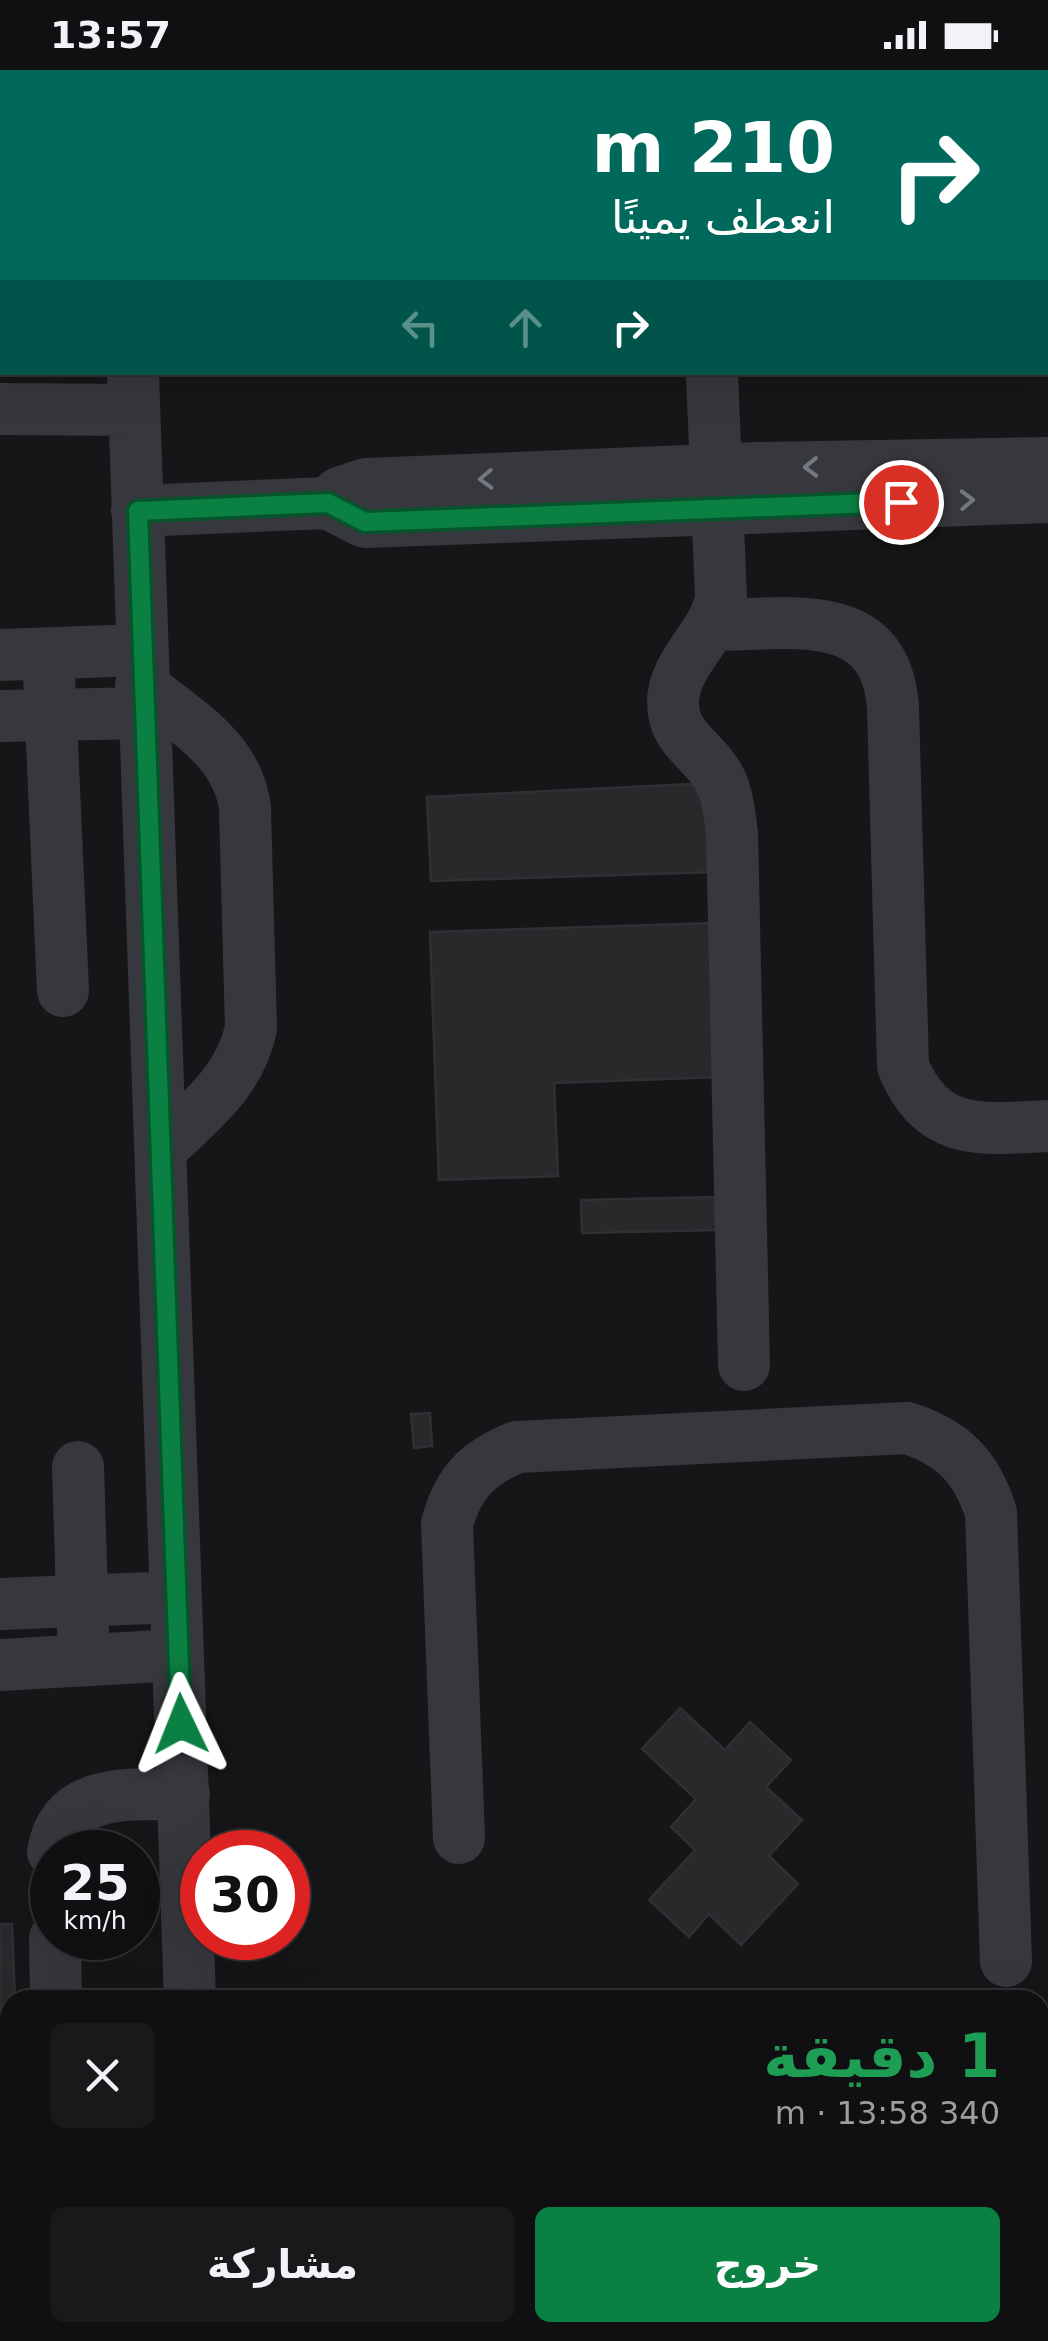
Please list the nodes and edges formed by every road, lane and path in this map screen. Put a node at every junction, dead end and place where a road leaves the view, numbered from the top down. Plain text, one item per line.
1 (712, 375) edge
2 (133, 391) edge
3 (28, 397) edge
4 (1048, 463) edge
5 (716, 489) junction
6 (1048, 497) edge
7 (138, 511) junction
8 (713, 626) junction
9 (24, 655) edge
10 (142, 682) junction
11 (25, 715) edge
12 (63, 991) dead end
13 (1048, 1126) edge
14 (161, 1149) junction
15 (744, 1364) dead end
16 (78, 1467) dead end
17 (176, 1597) junction
18 (83, 1601) junction
19 (0, 1604) edge
20 (178, 1655) junction
21 (84, 1660) junction
22 (0, 1665) edge
23 (184, 1794) junction
24 (61, 1830) edge
25 (458, 1838) dead end
26 (55, 1960) edge
27 (1006, 1962) dead end
28 (56, 1990) edge
29 (190, 1990) edge

1 - 5 street
2 - 3 street
2 - 7 street
4 -> 5 street
5 -> 6 street
5 - 7 street
5 - 8 street
7 - 10 street
8 - 13 street
8 - 15 street
9 - 10 street
9 - 11 street
10 - 11 street
10 - 14 street
10 - 14 street
11 - 12 street
14 - 17 street
16 - 18 street
17 - 18 street
17 - 20 street
18 - 19 street
18 - 21 street
20 - 21 street
20 - 23 street
21 - 22 street
23 - 24 street
23 - 29 street
25 - 27 street
26 - 28 street

